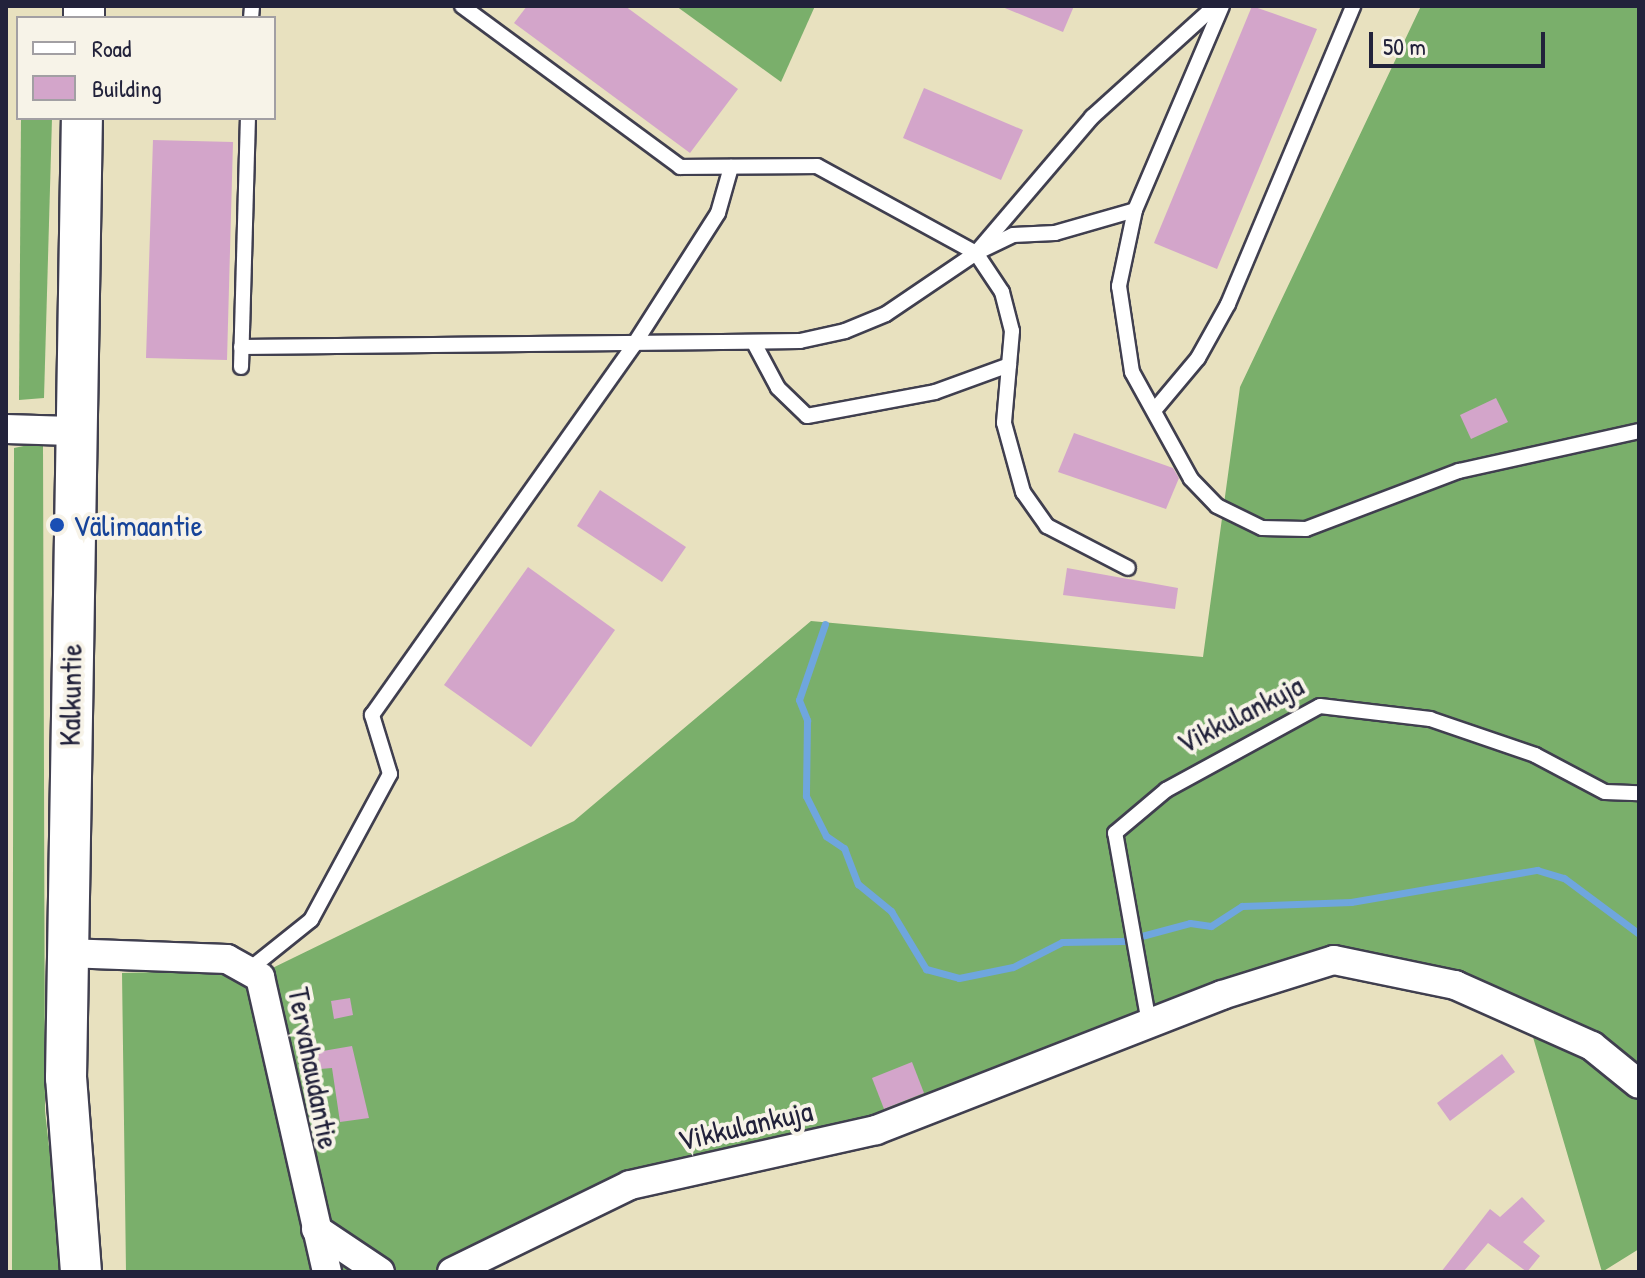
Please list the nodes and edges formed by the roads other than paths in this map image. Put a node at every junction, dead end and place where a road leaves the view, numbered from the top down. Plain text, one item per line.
1 (462, 6) edge
2 (1215, 6) edge
3 (1222, 6) edge
4 (1353, 6) edge
5 (82, 120) edge
6 (248, 120) edge
7 (731, 167) junction
8 (1135, 210) junction
9 (976, 253) junction
10 (754, 343) junction
11 (633, 346) junction
12 (241, 347) junction
13 (1009, 365) junction
14 (241, 367) dead end
15 (1157, 407) junction
16 (6, 429) edge
17 (74, 431) junction
18 (1639, 431) edge
19 (1128, 568) dead end
20 (1639, 793) edge
21 (66, 953) junction
22 (251, 968) junction
23 (1149, 1023) junction
24 (1639, 1084) edge
25 (316, 1229) junction
26 (81, 1272) edge
27 (327, 1272) edge
28 (380, 1272) edge
29 (452, 1272) edge

1 - 7 lane
2 - 9 lane
3 - 8 lane
4 - 15 lane
5 - 17 street, Kalkuntie
6 - 12 lane
7 - 9 lane
7 - 11 lane
8 - 9 lane
8 - 15 lane
9 - 10 lane
9 - 13 lane
10 - 11 lane
10 - 13 lane
11 - 12 lane
11 - 22 lane
12 - 14 lane
13 - 19 lane
15 - 18 lane
16 - 17 street
17 - 21 street, Kalkuntie
20 - 23 lane, Vikkulankuja
21 - 22 street, Tervahaudantie
21 - 26 street, Kalkuntie
22 - 25 street, Tervahaudantie
23 - 24 street, Vikkulankuja
23 - 29 street, Vikkulankuja
25 - 27 street, Tervahaudantie
25 - 28 street

